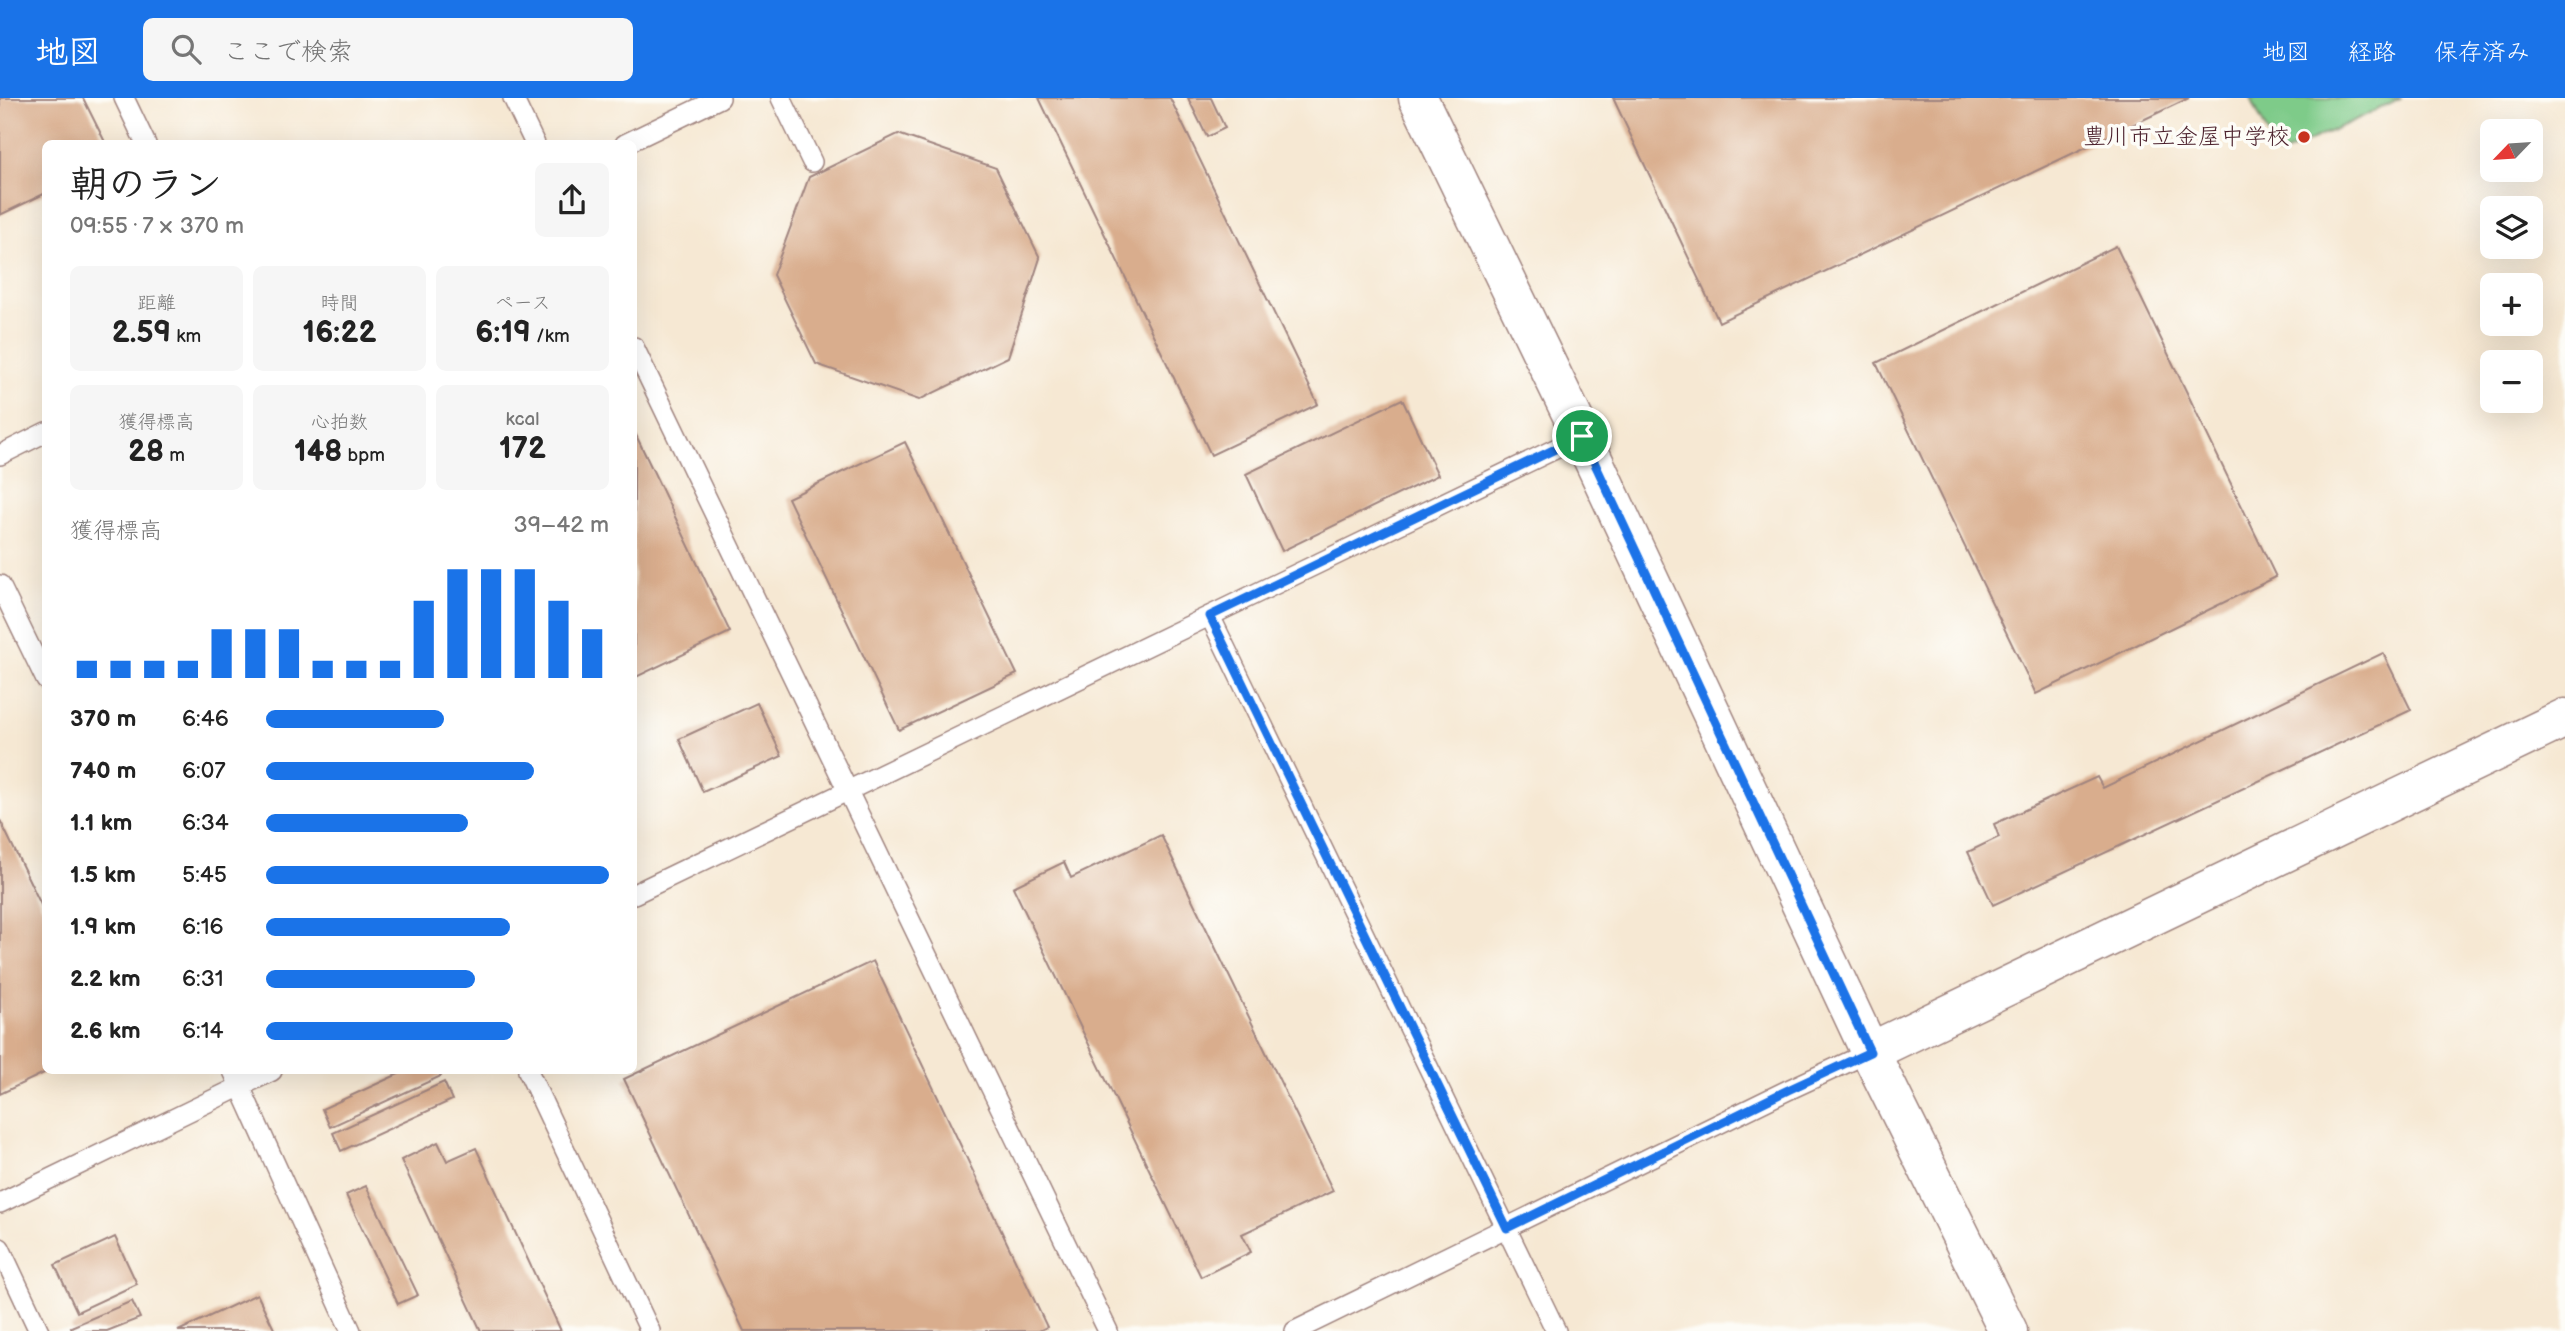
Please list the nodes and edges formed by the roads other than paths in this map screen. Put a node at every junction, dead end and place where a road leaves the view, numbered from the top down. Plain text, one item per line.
1 (124, 98) edge
2 (513, 98) edge
3 (720, 98) edge
4 (781, 98) edge
5 (1418, 98) edge
6 (144, 140) edge
7 (533, 140) edge
8 (633, 140) edge
9 (813, 162) dead end
10 (637, 353) edge
11 (42, 434) edge
12 (1582, 436) junction
13 (0, 454) edge
14 (0, 585) edge
15 (1210, 616) junction
16 (42, 672) edge
17 (2565, 719) edge
18 (847, 790) junction
19 (637, 893) edge
20 (1870, 1052) junction
21 (259, 1074) edge
22 (529, 1074) edge
23 (237, 1079) edge
24 (0, 1203) edge
25 (1507, 1228) junction
26 (0, 1248) edge
27 (39, 1331) edge
28 (351, 1331) edge
29 (650, 1331) edge
30 (1108, 1331) edge
31 (1294, 1331) edge
32 (1556, 1331) edge
33 (2007, 1331) edge

1 - 6 lane
2 - 7 lane
3 - 8 lane
4 - 9 lane
5 - 12 street
10 - 18 lane
11 - 13 lane
12 - 15 lane
12 - 20 street
14 - 16 lane
15 - 18 lane
15 - 25 lane
17 - 20 street
18 - 19 lane
18 - 30 lane
20 - 25 lane
20 - 33 street
21 - 23 lane
22 - 29 lane
23 - 24 lane
23 - 28 lane
25 - 31 lane
25 - 32 lane
26 - 27 lane

